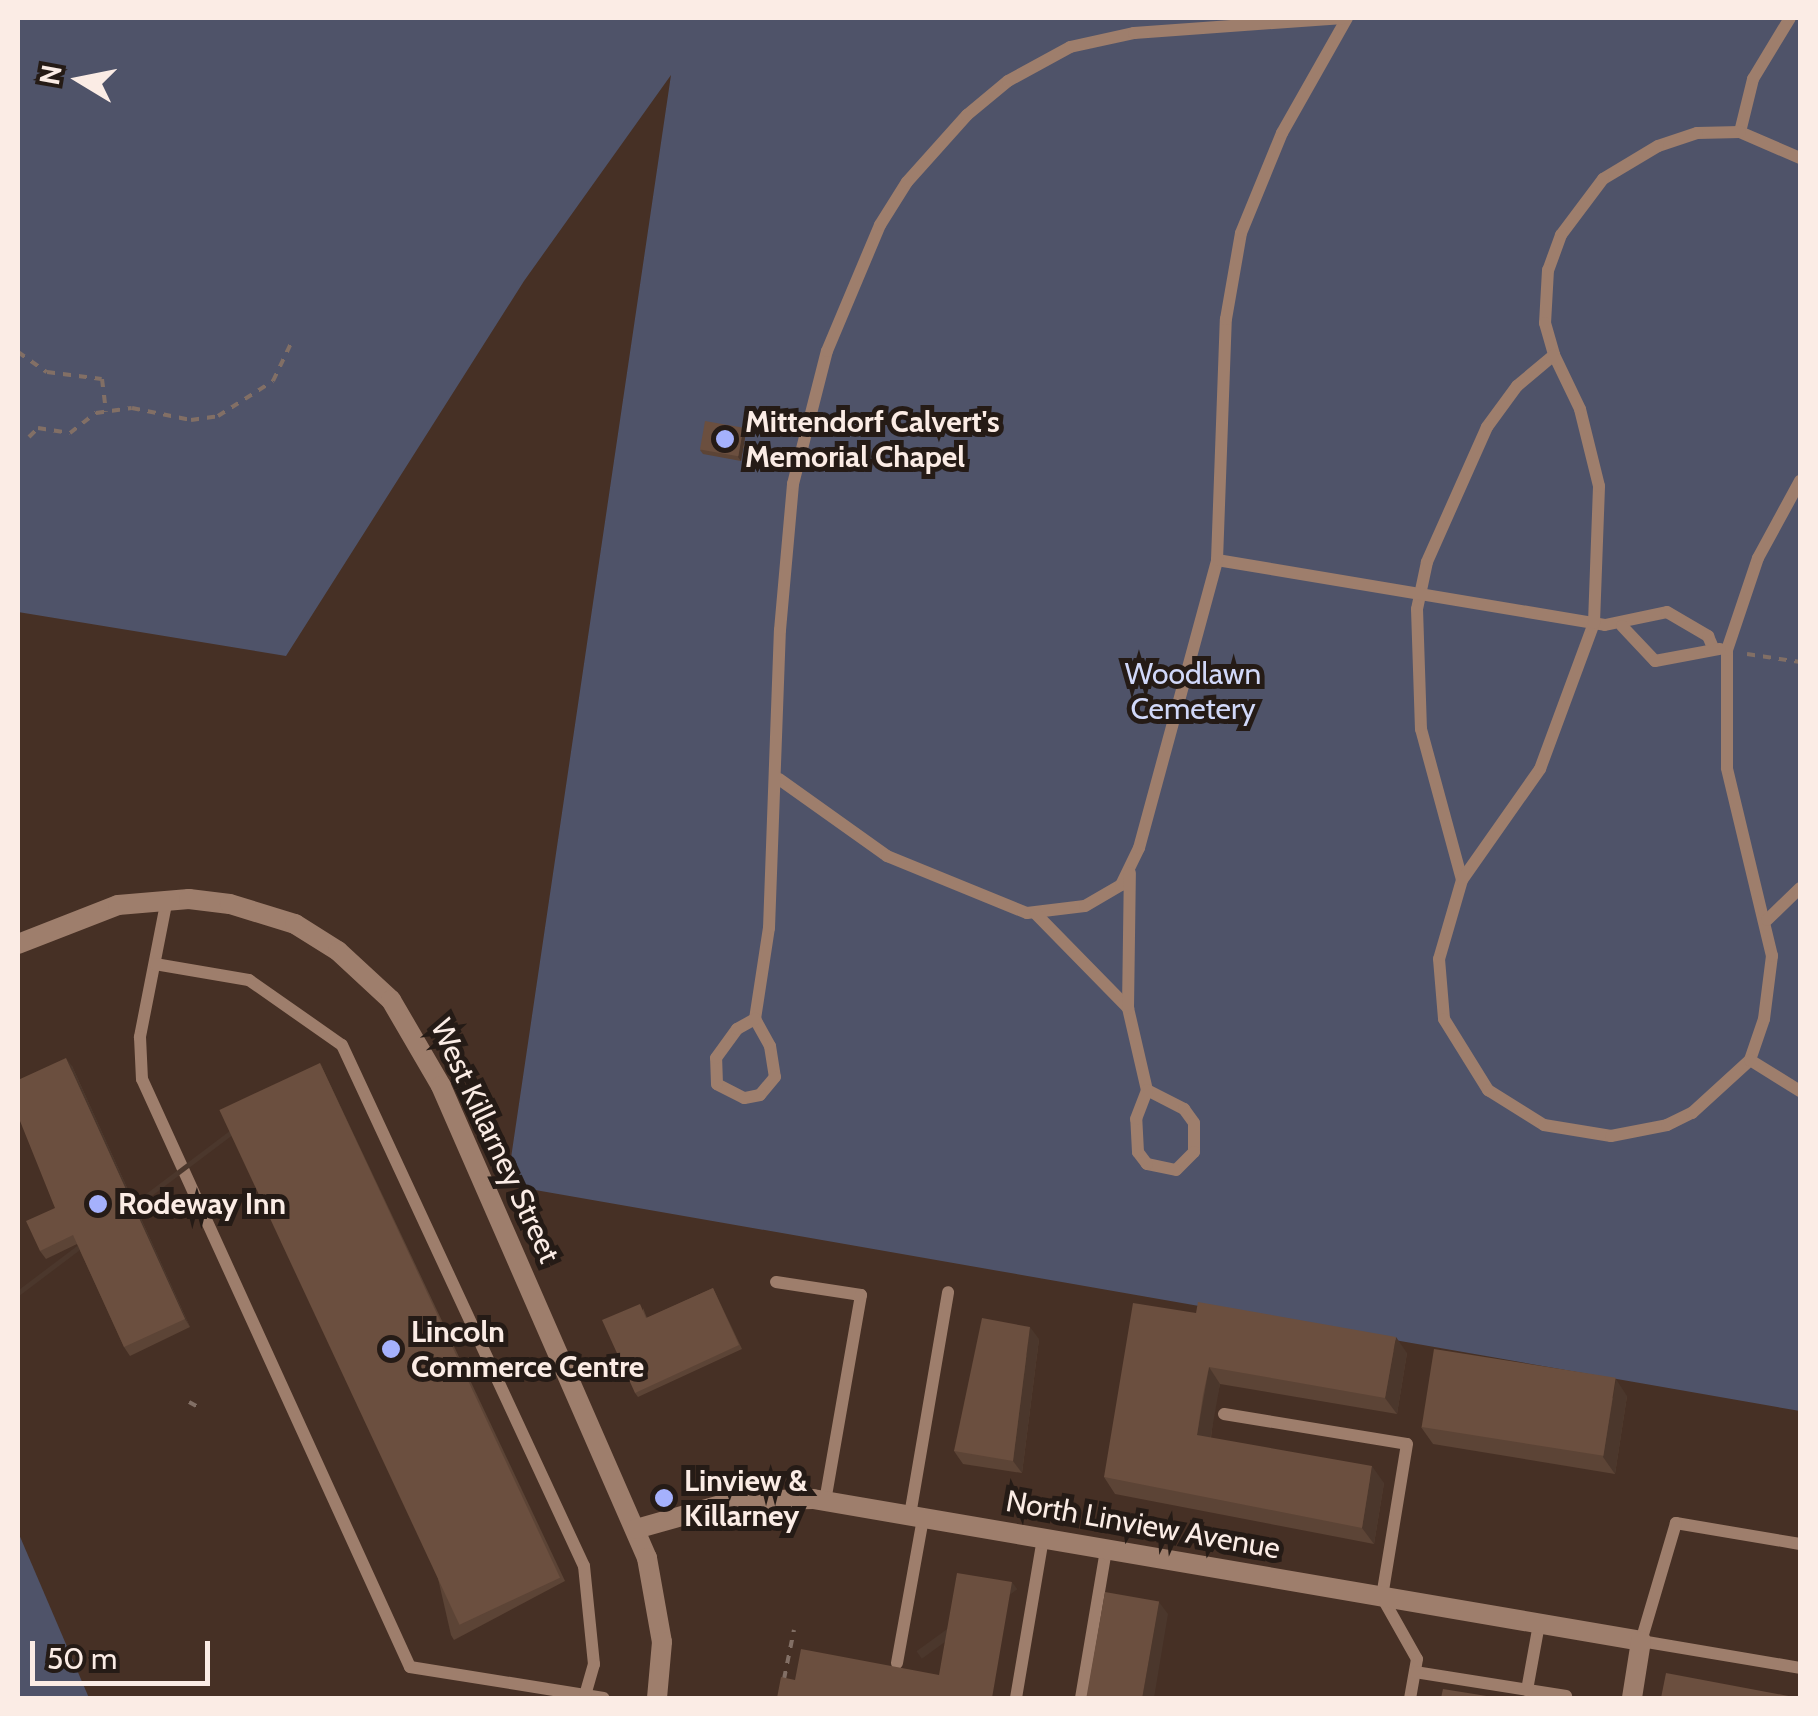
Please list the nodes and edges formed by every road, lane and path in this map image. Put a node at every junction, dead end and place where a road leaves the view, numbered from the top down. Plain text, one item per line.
1 (1345, 18) edge
2 (1790, 18) edge
3 (1740, 132) junction
4 (1800, 158) edge
5 (293, 340) dead end
6 (18, 352) edge
7 (1554, 355) junction
8 (106, 412) junction
9 (29, 437) dead end
10 (743, 446) edge
11 (798, 457) junction
12 (1800, 481) edge
13 (1218, 560) junction
14 (1419, 594) junction
15 (1594, 623) junction
16 (1622, 626) junction
17 (1720, 649) junction
18 (1800, 662) edge
19 (779, 779) junction
20 (1130, 870) junction
21 (1462, 880) junction
22 (1800, 888) edge
23 (167, 899) junction
24 (1036, 914) junction
25 (1767, 920) junction
26 (18, 944) edge
27 (154, 964) junction
28 (1128, 1008) junction
29 (755, 1019) junction
30 (1750, 1060) junction
31 (1147, 1090) junction
32 (1800, 1091) edge
33 (776, 1282) dead end
34 (948, 1292) dead end
35 (189, 1402) dead end
36 (198, 1407) dead end
37 (1224, 1414) dead end
38 (825, 1501) junction
39 (916, 1516) junction
40 (636, 1529) junction
41 (1043, 1538) junction
42 (1800, 1544) edge
43 (1106, 1550) junction
44 (1382, 1597) junction
45 (1539, 1624) junction
46 (794, 1630) dead end
47 (1641, 1640) junction
48 (897, 1662) edge
49 (1800, 1668) edge
50 (1415, 1672) junction
51 (784, 1681) edge
52 (1527, 1690) junction
53 (585, 1696) junction
54 (1566, 1696) edge
55 (604, 1698) edge
56 (657, 1698) edge
57 (1016, 1698) edge
58 (1081, 1698) edge
59 (1410, 1698) edge
60 (1632, 1698) edge

1 - 11 lane
1 - 13 lane
2 - 3 lane
3 - 4 lane
3 - 7 lane
5 - 8 path
6 - 8 path
7 - 14 lane
7 - 15 lane
8 - 9 path
10 - 11 path
11 - 19 lane
12 - 17 lane
13 - 14 lane
13 - 20 lane
14 - 15 lane
14 - 21 lane
15 - 16 lane
15 - 21 lane
16 - 17 lane
16 - 17 lane
17 - 18 path
17 - 25 lane
19 - 24 lane
19 - 29 lane
20 - 24 lane
20 - 28 lane
21 - 30 lane
22 - 25 lane
23 - 26 street, West Killarney Street
23 - 27 lane
23 - 40 street, West Killarney Street
24 - 28 lane
25 - 30 lane
27 - 53 lane
27 - 53 lane
28 - 31 lane
29 - 29 lane
30 - 32 lane
31 - 31 lane
33 - 38 lane
34 - 39 lane
35 - 36 path
37 - 44 lane
38 - 39 street, North Linview Avenue
38 - 40 street, North Linview Avenue
39 - 41 street, North Linview Avenue
39 - 48 lane
40 - 56 street, West Killarney Street
41 - 43 street, North Linview Avenue
41 - 57 lane
42 - 47 lane
43 - 44 street, North Linview Avenue
43 - 58 lane
44 - 45 street, North Linview Avenue
44 - 50 lane
45 - 47 street, North Linview Avenue
45 - 52 lane
46 - 51 path
47 - 49 lane
47 - 60 street
50 - 52 lane
50 - 59 lane
52 - 54 lane
53 - 55 lane

